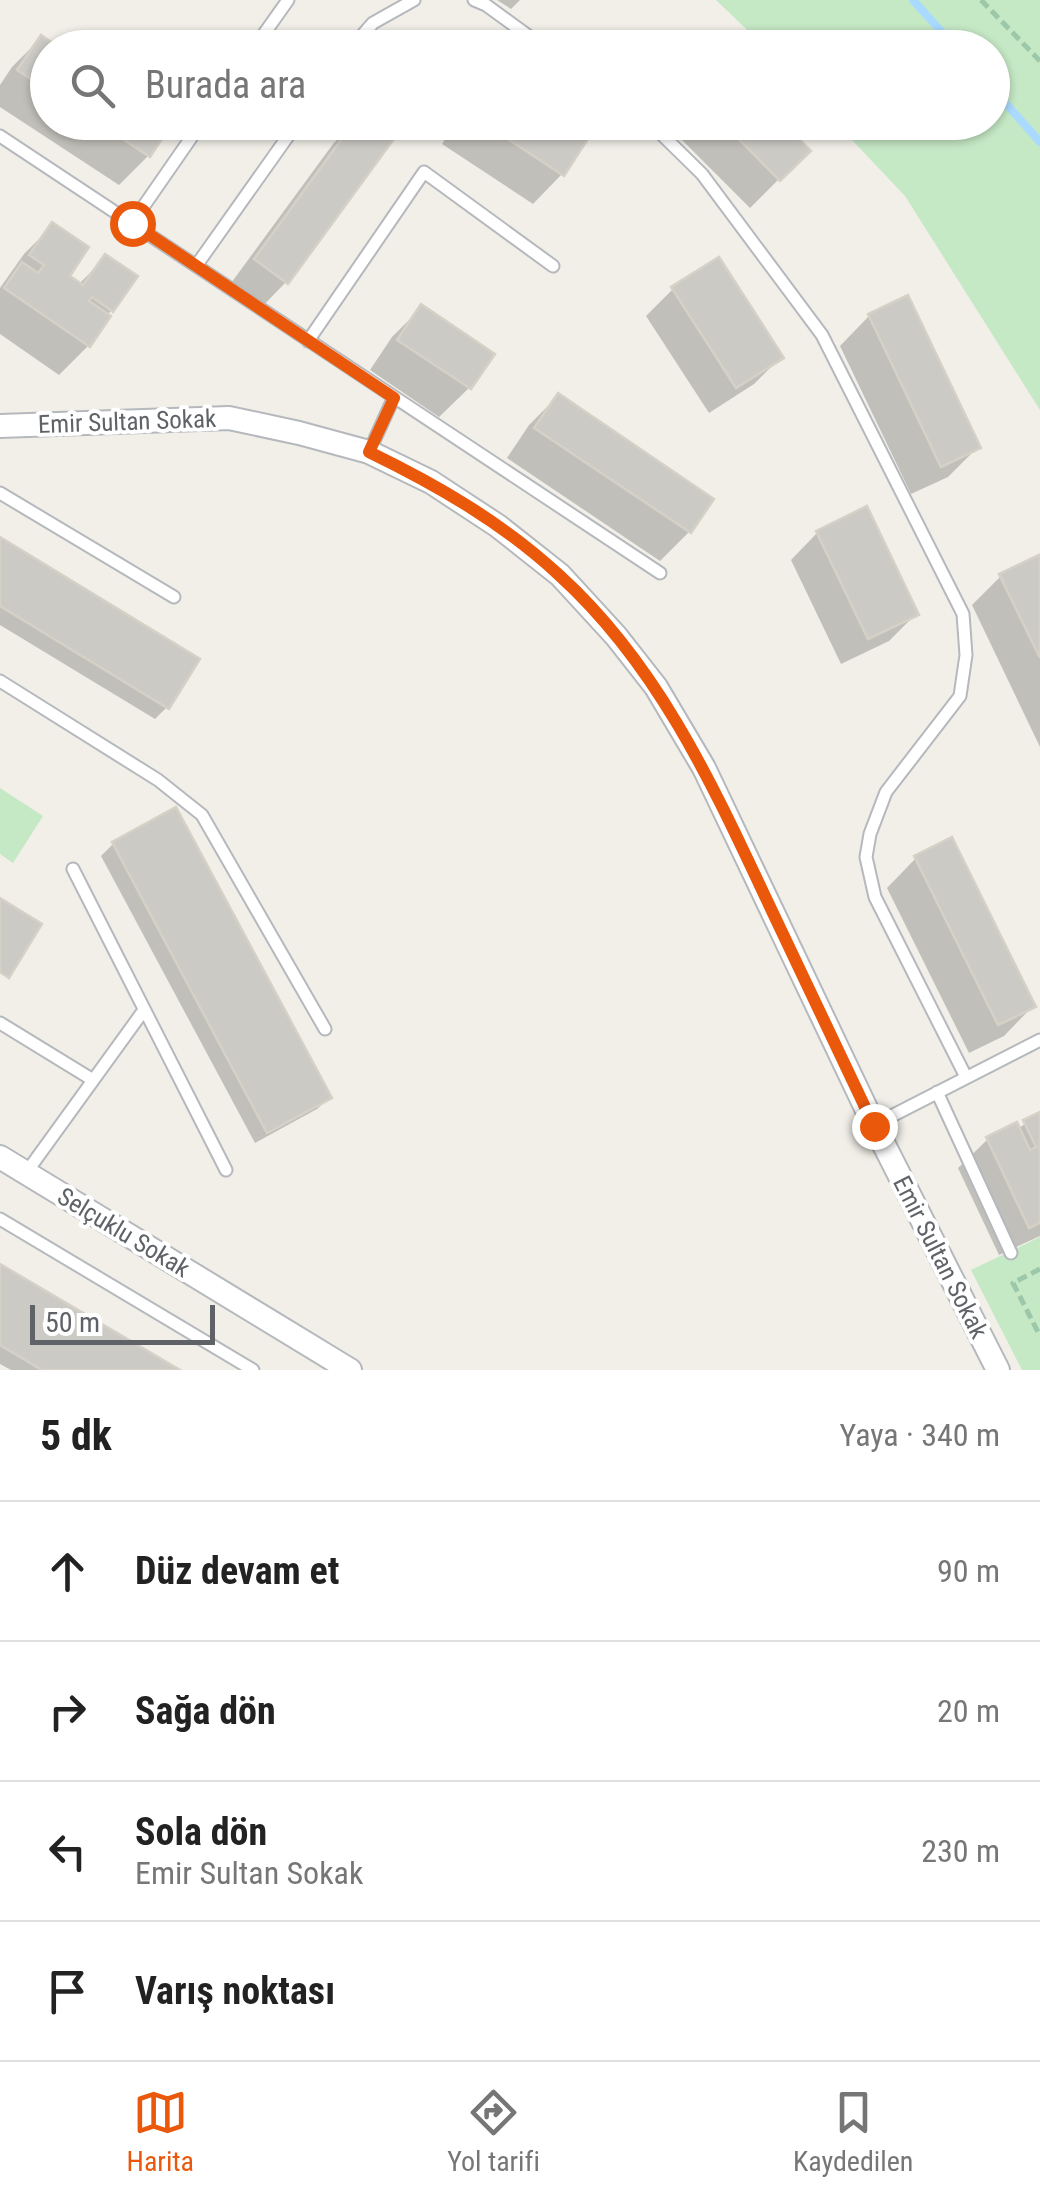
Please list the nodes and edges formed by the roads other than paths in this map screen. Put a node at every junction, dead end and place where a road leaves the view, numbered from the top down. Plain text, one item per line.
1 (288, 0) edge
2 (414, 0) edge
3 (480, 2) edge
4 (267, 30) edge
5 (367, 30) edge
6 (520, 30) edge
7 (0, 136) edge
8 (190, 140) edge
9 (285, 140) edge
10 (667, 140) edge
11 (132, 223) junction
12 (196, 266) junction
13 (552, 266) dead end
14 (308, 340) junction
15 (394, 398) junction
16 (0, 426) edge
17 (369, 452) junction
18 (0, 493) edge
19 (660, 573) dead end
20 (174, 597) dead end
21 (0, 681) edge
22 (72, 870) dead end
23 (144, 1010) junction
24 (0, 1023) edge
25 (325, 1030) dead end
26 (1040, 1040) edge
27 (966, 1077) junction
28 (94, 1080) junction
29 (937, 1092) junction
30 (874, 1126) junction
31 (0, 1157) edge
32 (226, 1170) dead end
33 (26, 1173) junction
34 (0, 1220) edge
35 (1010, 1253) dead end
36 (252, 1370) edge
37 (350, 1370) edge
38 (998, 1370) edge

1 - 4 lane
2 - 5 lane
3 - 6 lane
7 - 11 lane
8 - 11 lane
9 - 12 lane
10 - 27 lane
11 - 12 lane
12 - 14 lane
13 - 14 lane
14 - 15 lane
15 - 17 lane
15 - 19 lane
16 - 17 street, Emir Sultan Sokak
17 - 30 street, Emir Sultan Sokak
18 - 20 lane
21 - 25 lane
22 - 23 lane
23 - 28 lane
23 - 32 lane
24 - 28 lane
26 - 27 lane
27 - 29 lane
28 - 33 lane
29 - 30 lane
29 - 35 lane
30 - 38 street, Emir Sultan Sokak
31 - 33 street, Selçuklu Sokak
33 - 37 street, Selçuklu Sokak
34 - 36 lane

